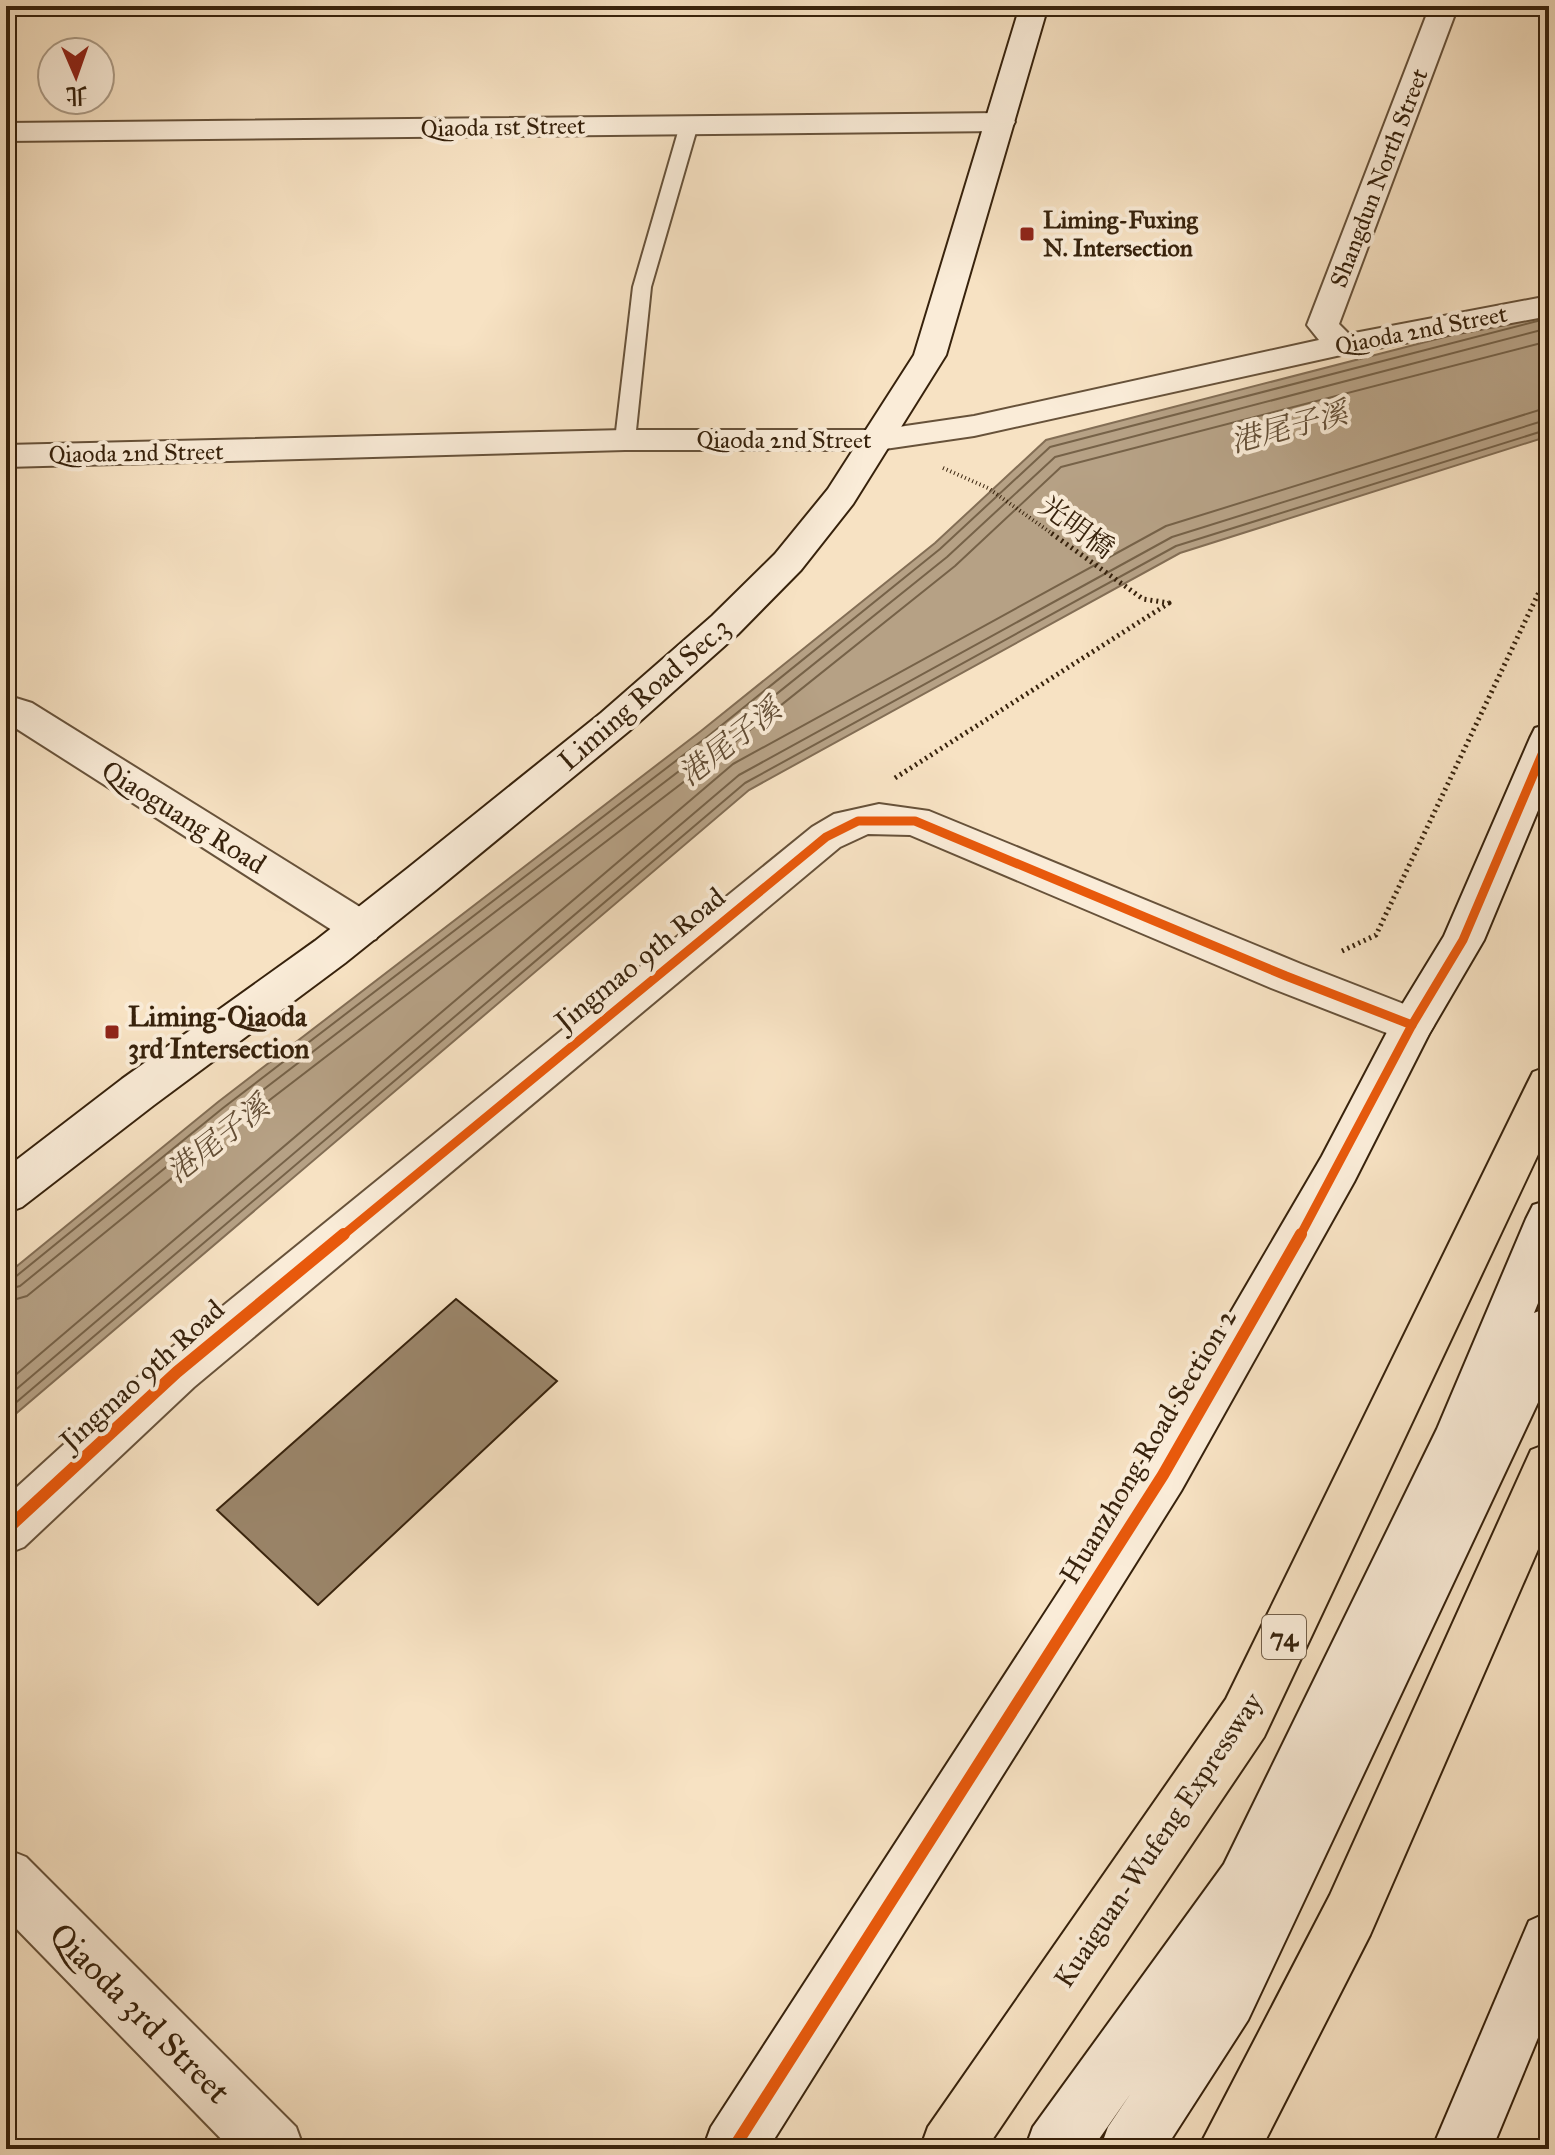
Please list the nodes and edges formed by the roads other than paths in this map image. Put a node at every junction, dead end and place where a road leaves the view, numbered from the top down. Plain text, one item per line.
1 (1034, 6) edge
2 (1444, 6) edge
3 (1001, 122) junction
4 (689, 125) junction
5 (6, 132) edge
6 (1549, 306) edge
7 (1341, 345) junction
8 (625, 440) junction
9 (878, 440) junction
10 (6, 456) edge
11 (6, 708) edge
12 (1549, 738) edge
13 (361, 928) junction
14 (1412, 1025) junction
15 (1549, 1084) edge
16 (6, 1194) edge
17 (1549, 1219) edge
18 (1549, 1328) edge
19 (1549, 1466) edge
20 (6, 1530) edge
21 (6, 1877) edge
22 (1549, 1941) edge
23 (274, 2149) edge
24 (733, 2149) edge
25 (950, 2149) edge
26 (1055, 2149) edge
27 (1130, 2149) edge
28 (1228, 2149) edge
29 (1462, 2149) edge

1 - 3 street, Liming Road Sec.3
2 - 7 street, Shangdun North Street
3 - 4 street, Qiaoda 1st Street
3 - 9 street, Liming Road Sec.3
4 - 5 street, Qiaoda 1st Street
4 - 8 lane
6 - 7 street, Qiaoda 2nd Street
7 - 9 street, Qiaoda 2nd Street
8 - 9 street, Qiaoda 2nd Street
8 - 10 street, Qiaoda 2nd Street
9 - 13 street, Liming Road Sec.3
11 - 13 street, Qiaoguang Road
12 - 14 street, Huanzhong Road Section 2
13 - 16 street, Liming Road Sec.3
14 - 20 street, Jingmao 9th Road
14 - 24 street, Huanzhong Road Section 2
15 - 25 highway, Kuaiguan-Wufeng Expressway / 74
17 - 26 street
18 - 27 street
19 - 28 highway
21 - 23 street, Qiaoda 3rd Street
22 - 29 street

